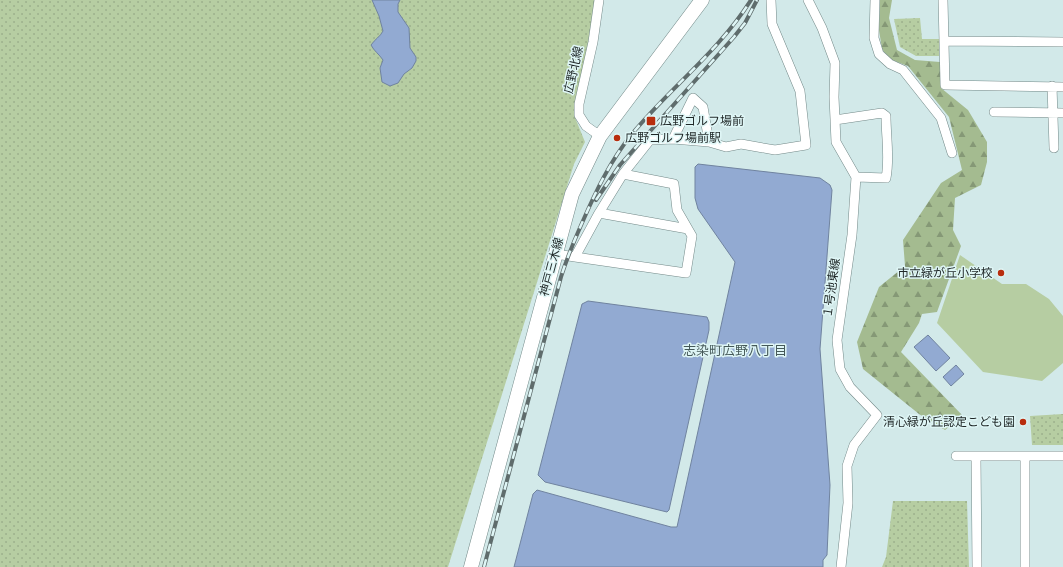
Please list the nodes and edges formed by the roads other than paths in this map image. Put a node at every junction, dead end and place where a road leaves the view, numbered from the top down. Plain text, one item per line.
1 (599, 0) edge
2 (702, 0) edge
3 (771, 0) edge
4 (808, 0) edge
5 (876, 0) edge
6 (943, 0) edge
7 (944, 41) junction
8 (1063, 42) edge
9 (1052, 86) junction
10 (1063, 87) edge
11 (994, 112) dead end
12 (1053, 113) junction
13 (1063, 113) edge
14 (835, 120) junction
15 (600, 136) junction
16 (672, 139) junction
17 (709, 142) junction
18 (1054, 148) dead end
19 (952, 153) dead end
20 (623, 174) junction
21 (856, 177) junction
22 (599, 213) junction
23 (688, 229) junction
24 (556, 254) junction
25 (575, 257) junction
26 (956, 456) dead end
27 (976, 456) junction
28 (1063, 456) edge
29 (1025, 457) junction
30 (471, 567) edge
31 (841, 567) edge
32 (977, 567) edge
33 (1025, 567) edge

1 - 15 street, 広野北線
2 - 15 main road, 神戸三木線
3 - 17 street
4 - 14 street
5 - 19 street
6 - 7 street
7 - 8 street
7 - 9 street
9 - 10 street
9 - 12 street
11 - 12 street
12 - 13 street
12 - 18 street
14 - 21 street
14 - 21 street
15 - 24 main road, 神戸三木線
16 - 17 street
16 - 17 street
16 - 20 street
20 - 22 street
20 - 23 street
21 - 31 street, １号池東線
22 - 23 street
22 - 25 street
23 - 25 street
24 - 25 street
24 - 30 main road, 神戸三木線
26 - 27 street
27 - 29 street
27 - 32 street
28 - 29 street
29 - 33 street

